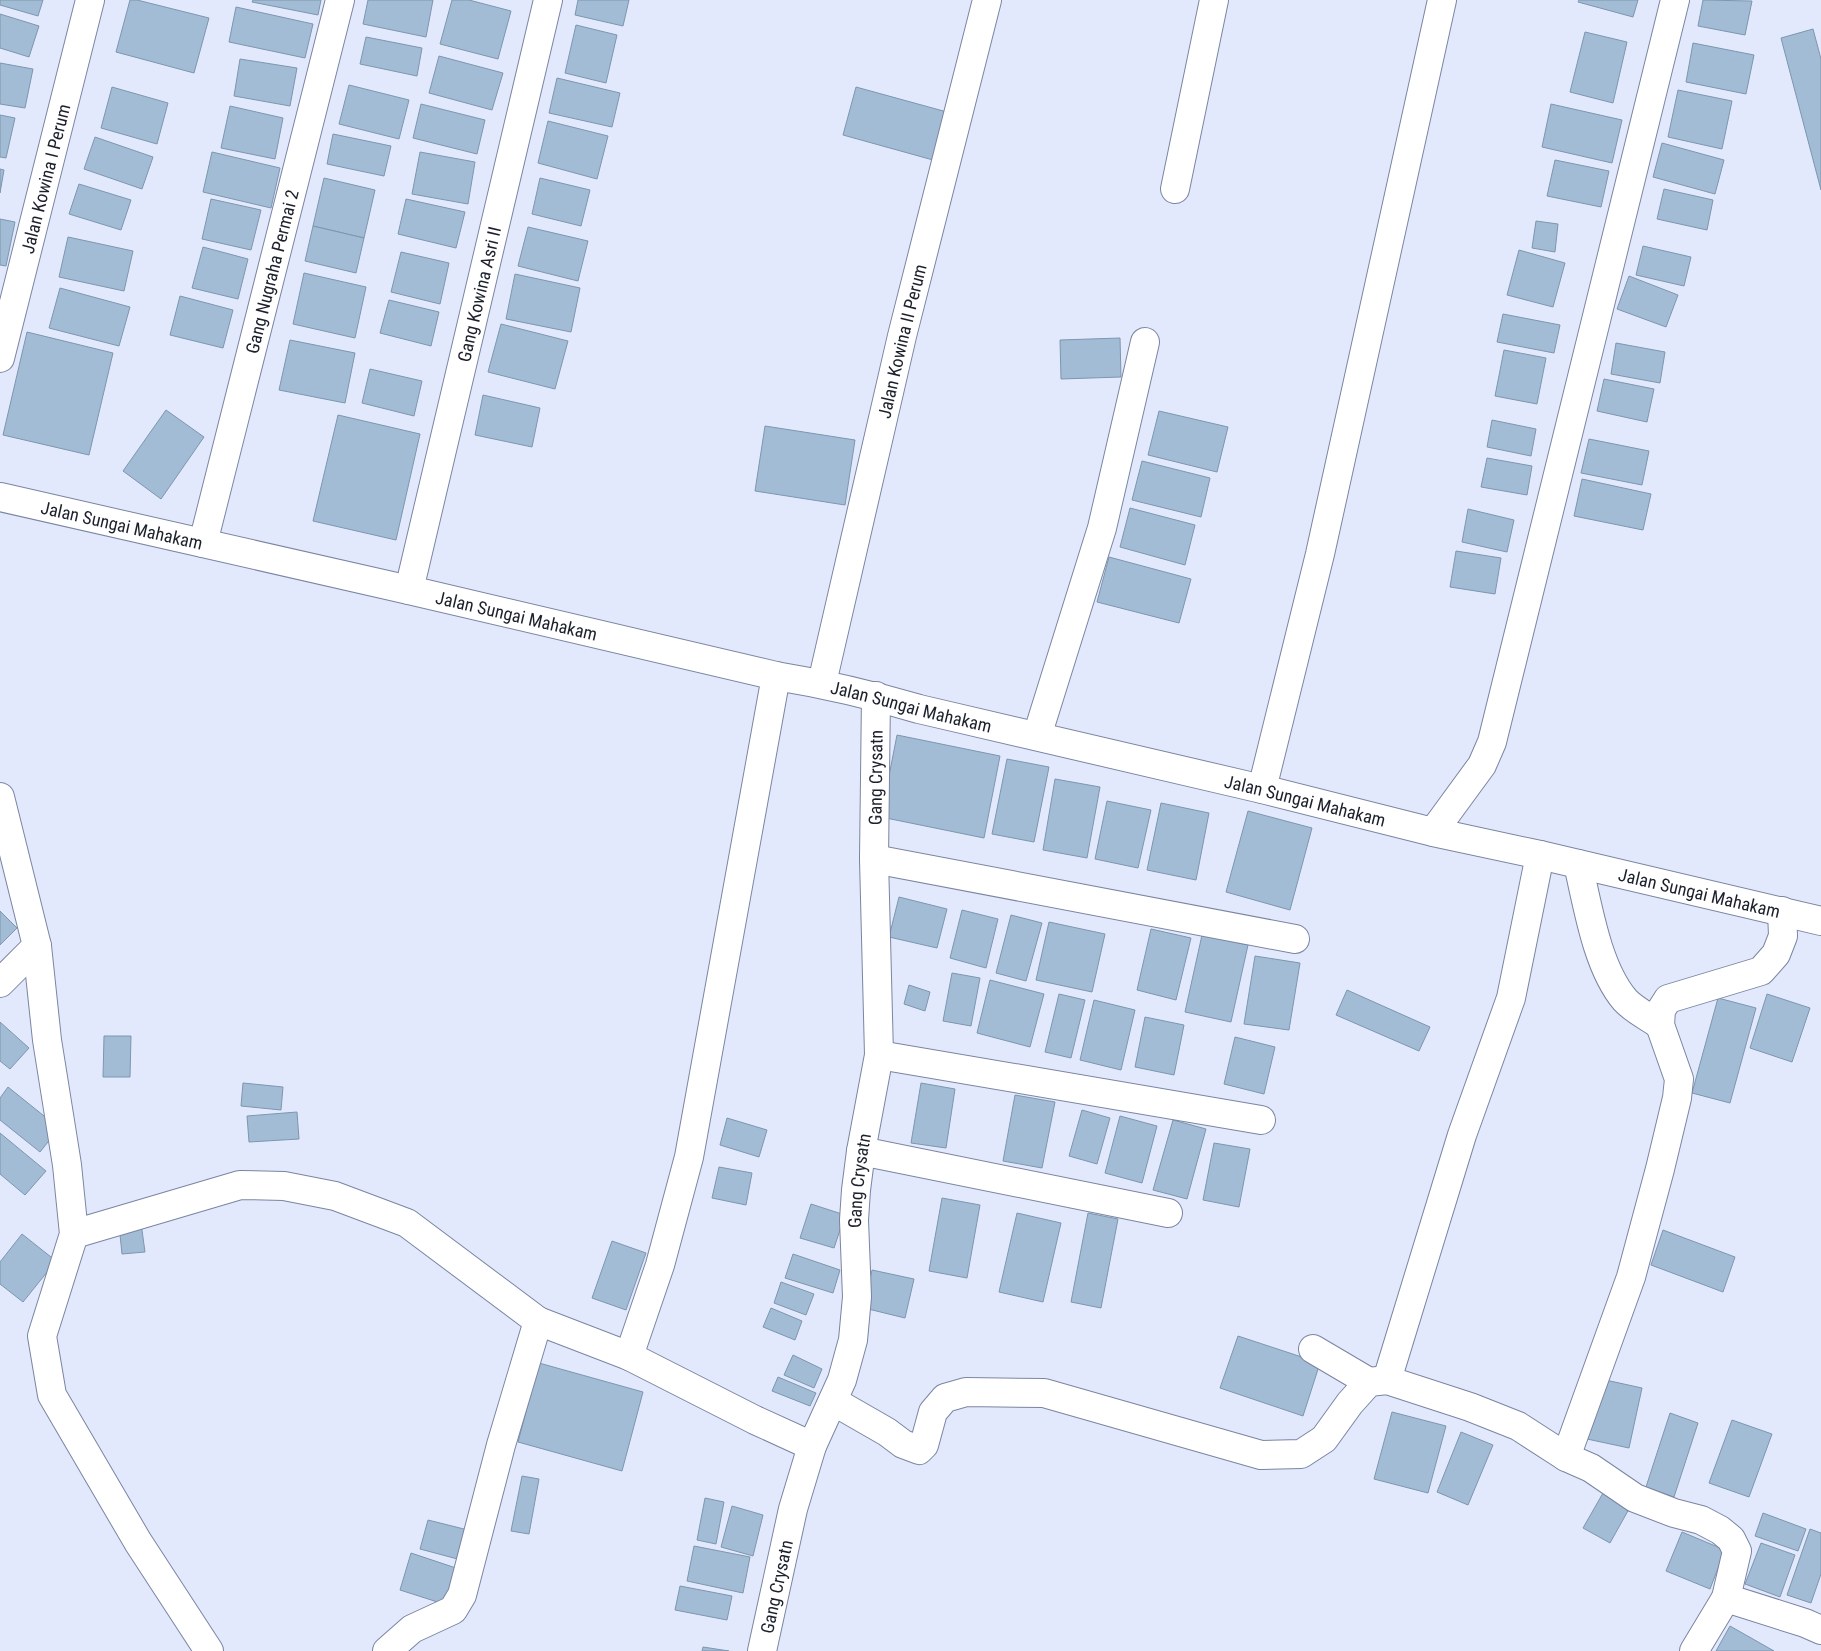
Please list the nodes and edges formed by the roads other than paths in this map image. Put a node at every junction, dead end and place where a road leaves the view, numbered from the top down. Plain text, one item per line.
1 (90, 0) edge
2 (340, 0) edge
3 (548, 0) edge
4 (987, 0) edge
5 (1214, 0) edge
6 (1442, 0) edge
7 (1675, 0) edge
8 (1174, 189) dead end
9 (1145, 342) dead end
10 (0, 358) edge
11 (0, 496) edge
12 (202, 543) junction
13 (409, 590) junction
14 (776, 676) junction
15 (822, 683) junction
16 (876, 696) junction
17 (1037, 736) junction
18 (1262, 790) junction
19 (0, 797) edge
20 (1433, 832) junction
21 (1540, 856) junction
22 (874, 859) junction
23 (1578, 864) junction
24 (1782, 911) junction
25 (1821, 920) edge
26 (1295, 939) dead end
27 (37, 946) junction
28 (0, 983) edge
29 (1660, 1025) junction
30 (880, 1054) junction
31 (1260, 1120) dead end
32 (861, 1151) junction
33 (1168, 1213) dead end
34 (74, 1234) junction
35 (538, 1321) junction
36 (1313, 1348) dead end
37 (629, 1356) junction
38 (1378, 1381) junction
39 (833, 1400) junction
40 (812, 1446) junction
41 (1566, 1457) junction
42 (1726, 1598) junction
43 (1821, 1630) edge
44 (209, 1651) edge
45 (387, 1651) edge
46 (762, 1651) edge
47 (1694, 1651) edge

1 - 10 street, Jalan Kowina I Perum
2 - 12 street, Gang Nugraha Permai 2
3 - 13 street, Gang Kowina Asri II
4 - 15 street, Jalan Kowina II Perum
5 - 8 street
6 - 18 street
7 - 20 street
9 - 17 street
11 - 12 street, Jalan Sungai Mahakam
12 - 13 street, Jalan Sungai Mahakam
13 - 14 street, Jalan Sungai Mahakam
14 - 15 street, Jalan Sungai Mahakam
14 - 37 street
15 - 16 street, Jalan Sungai Mahakam
16 - 17 street, Jalan Sungai Mahakam
16 - 22 street, Gang Crysatn
17 - 18 street, Jalan Sungai Mahakam
18 - 20 street, Jalan Sungai Mahakam
19 - 27 street
20 - 21 street, Jalan Sungai Mahakam
21 - 23 street, Jalan Sungai Mahakam
21 - 38 street
22 - 26 street
22 - 30 street, Gang Crysatn
23 - 24 street, Jalan Sungai Mahakam
23 - 29 street
24 - 25 street, Jalan Sungai Mahakam
24 - 29 street
27 - 28 street
27 - 34 street
29 - 41 street
30 - 31 street
30 - 32 street, Gang Crysatn
32 - 33 street
32 - 39 street, Gang Crysatn
34 - 35 street
34 - 44 street
35 - 37 street
35 - 45 street
36 - 38 street
37 - 40 street
38 - 39 street
38 - 41 street
39 - 40 street, Gang Crysatn
40 - 46 street, Gang Crysatn
41 - 42 street
42 - 43 street
42 - 47 street

